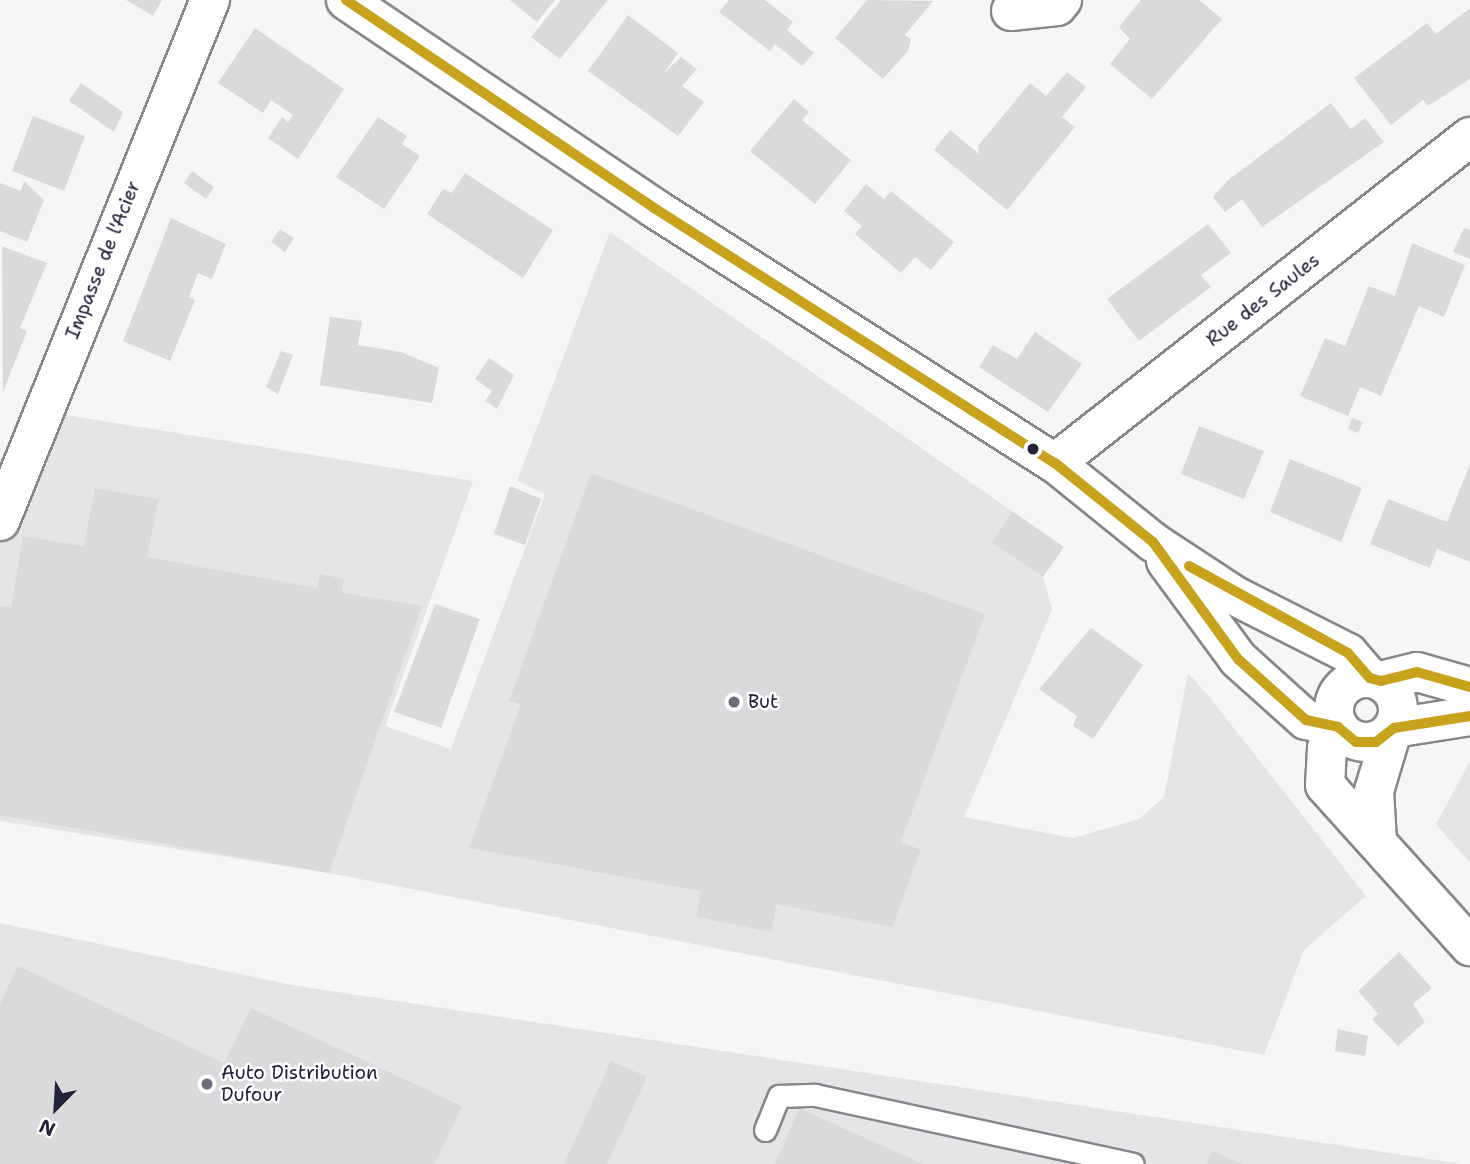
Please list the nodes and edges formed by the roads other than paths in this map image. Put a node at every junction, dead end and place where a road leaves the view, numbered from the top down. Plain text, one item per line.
1 (210, 0) edge
2 (346, 0) edge
3 (1062, 0) edge
4 (1011, 11) dead end
5 (1470, 137) edge
6 (1055, 463) junction
7 (0, 521) edge
8 (1153, 542) junction
9 (1375, 680) junction
10 (1470, 687) edge
11 (1470, 716) edge
12 (1328, 726) junction
13 (1393, 730) junction
14 (1377, 841) junction
15 (1470, 946) edge
16 (765, 1130) dead end
17 (1133, 1164) edge

1 - 7 main road, Impasse de l'Acier
2 - 6 main road
3 - 4 main road
5 - 6 main road, Rue des Saules
6 - 8 main road
8 - 9 main road
8 - 12 main road
9 - 10 main road
9 - 12 main road
9 - 13 main road
11 - 13 main road
12 - 13 main road
12 - 14 main road
13 - 14 main road
14 - 15 main road
16 - 17 lane

